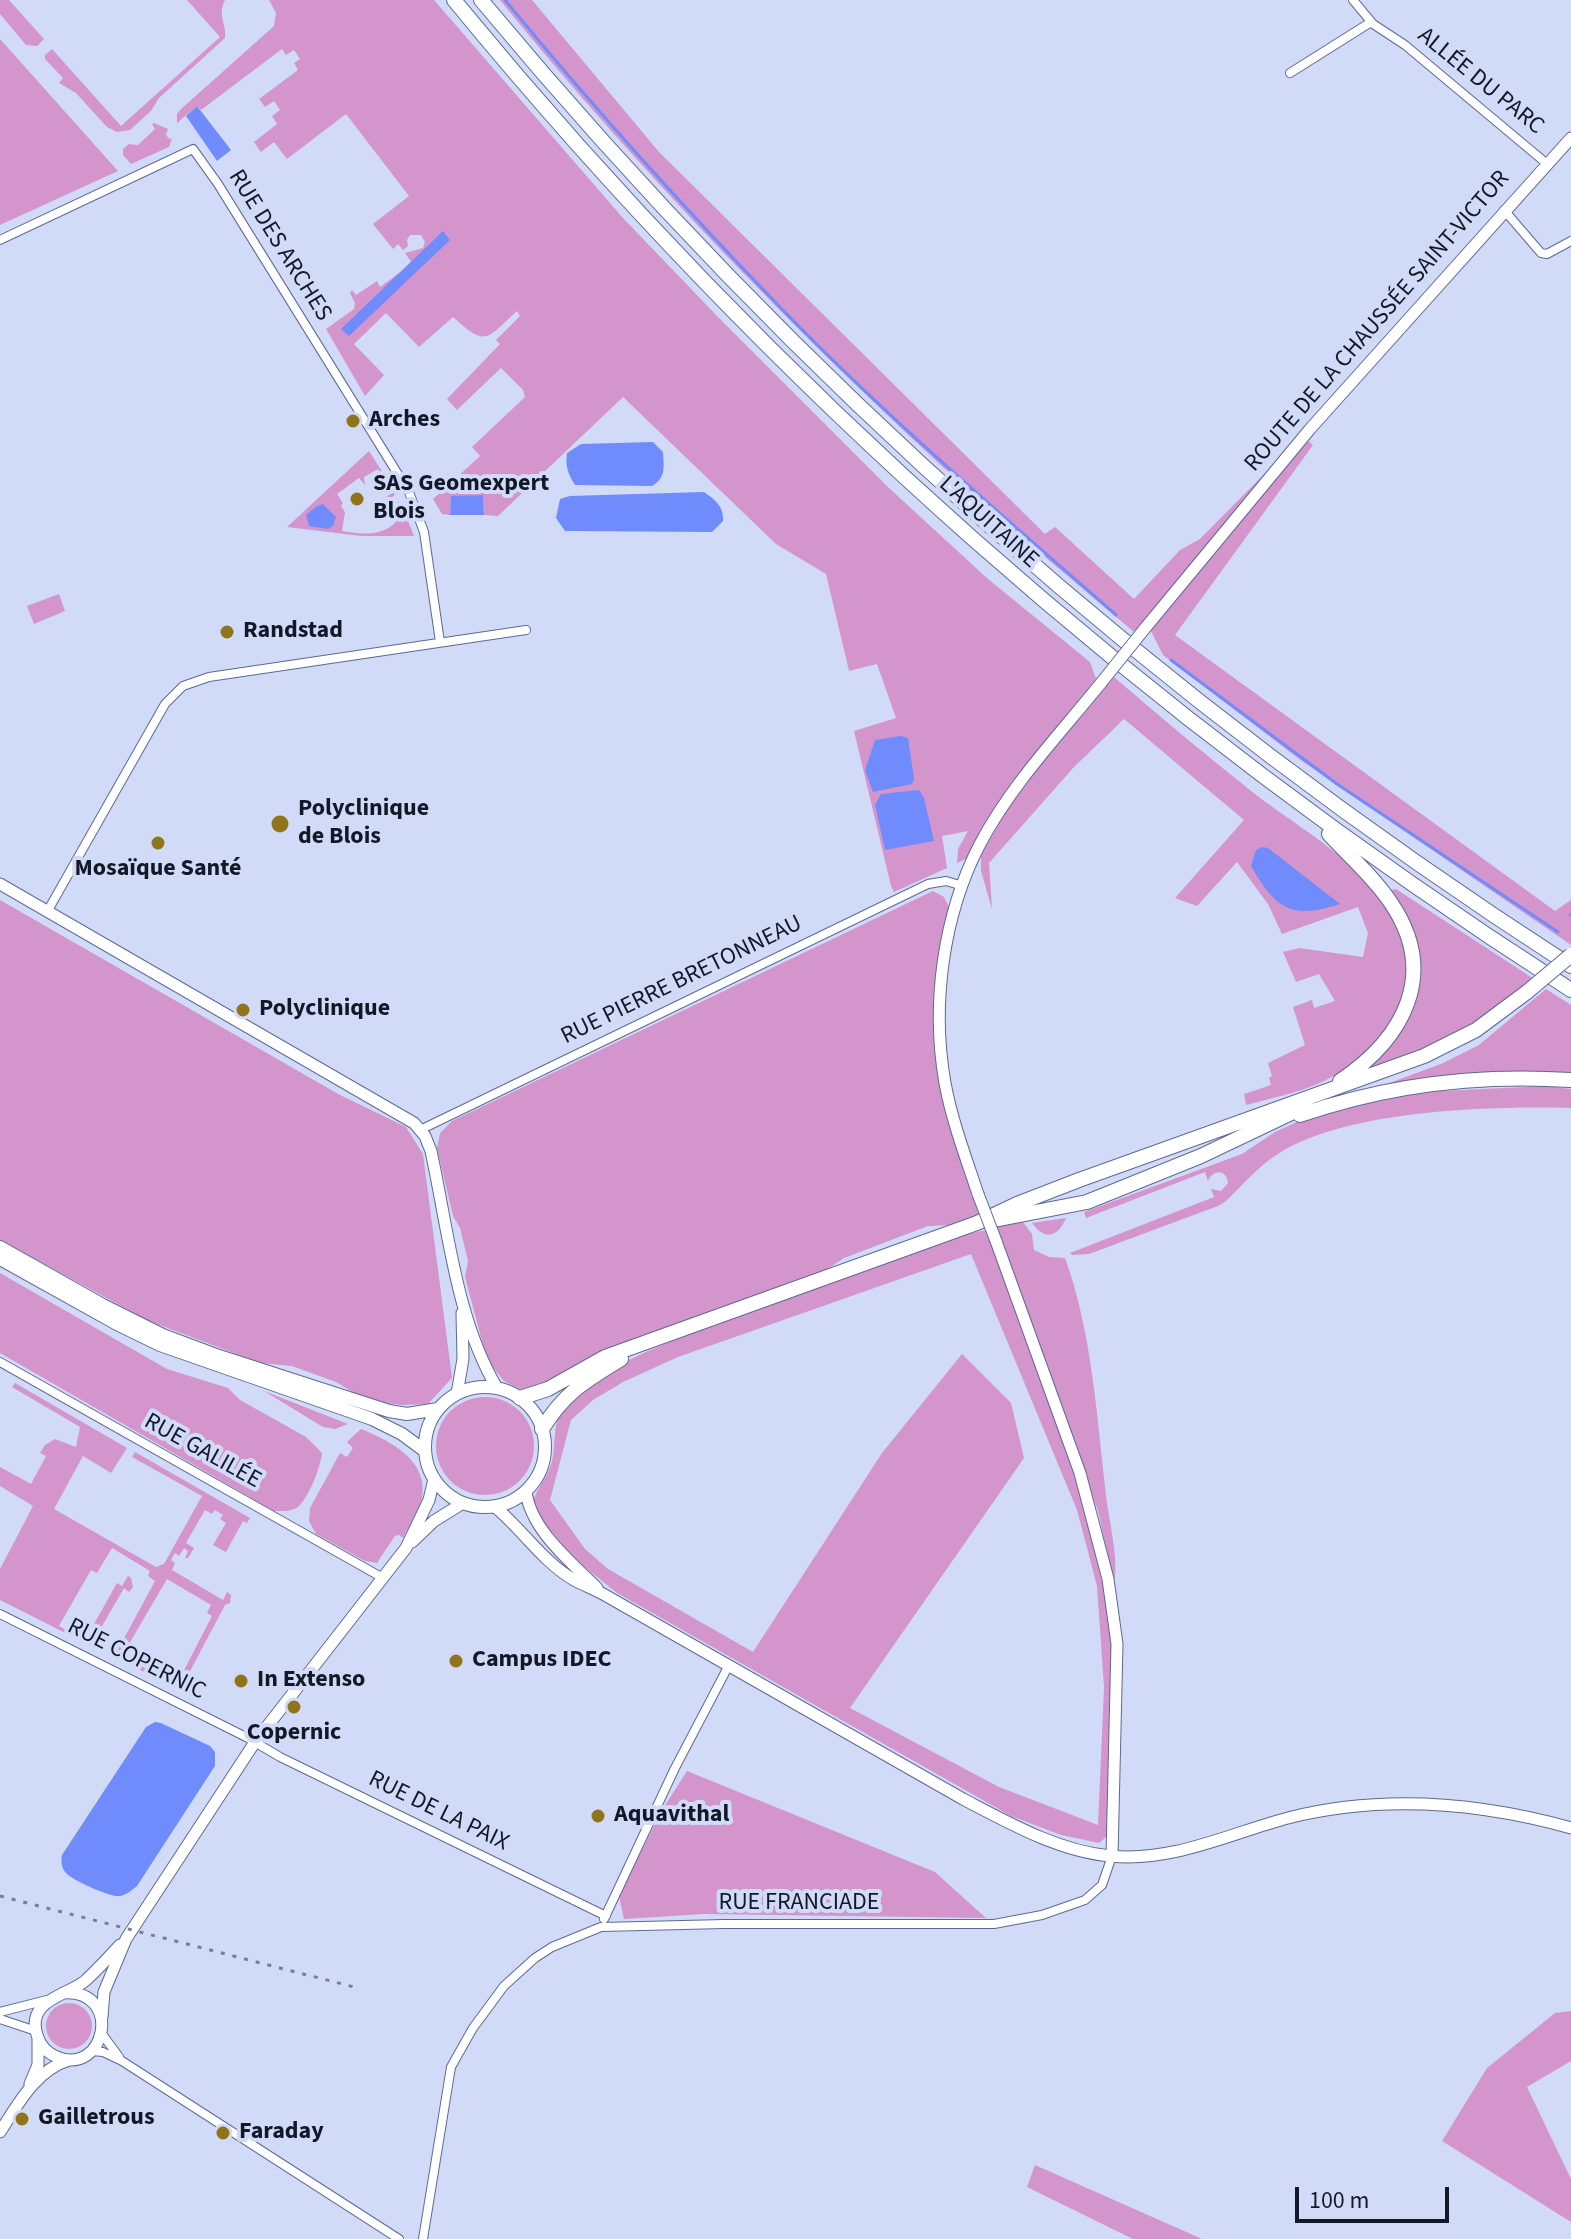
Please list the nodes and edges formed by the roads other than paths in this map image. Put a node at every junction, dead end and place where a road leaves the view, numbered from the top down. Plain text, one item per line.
1 (454, 0) edge
2 (481, 0) edge
3 (1353, 0) edge
4 (1371, 22) junction
5 (1290, 73) dead end
6 (1571, 138) edge
7 (1546, 163) junction
8 (1504, 210) junction
9 (0, 240) edge
10 (1571, 241) edge
11 (526, 630) dead end
12 (440, 642) junction
13 (1307, 810) junction
14 (0, 884) edge
15 (963, 886) junction
16 (47, 912) junction
17 (1571, 955) edge
18 (1571, 964) edge
19 (1571, 990) edge
20 (1529, 993) junction
21 (1571, 1080) edge
22 (1329, 1088) junction
23 (1273, 1123) junction
24 (420, 1130) junction
25 (977, 1223) junction
26 (0, 1247) edge
27 (0, 1259) edge
28 (462, 1301) junction
29 (642, 1345) junction
30 (0, 1362) edge
31 (497, 1388) junction
32 (457, 1394) junction
33 (520, 1398) junction
34 (438, 1409) junction
35 (542, 1429) junction
36 (425, 1451) junction
37 (434, 1479) junction
38 (526, 1491) junction
39 (463, 1503) junction
40 (494, 1506) junction
41 (406, 1548) junction
42 (383, 1578) junction
43 (603, 1594) junction
44 (0, 1614) edge
45 (729, 1665) junction
46 (255, 1742) junction
47 (1571, 1828) edge
48 (1112, 1856) junction
49 (606, 1916) junction
50 (601, 1927) junction
51 (126, 1939) junction
52 (63, 1993) junction
53 (48, 2000) junction
54 (0, 2012) edge
55 (102, 2017) junction
56 (0, 2019) edge
57 (36, 2033) junction
58 (102, 2034) junction
59 (92, 2051) junction
60 (74, 2059) junction
61 (122, 2061) junction
62 (27, 2091) junction
63 (0, 2132) edge
64 (399, 2239) edge
65 (423, 2239) edge

1 - 13 highway, L'AQUITAINE
2 - 18 highway, L'AQUITAINE
3 - 4 street, ALLÉE DU PARC
4 - 5 street
4 - 7 street, ALLÉE DU PARC
6 - 7 street, ROUTE DE LA CHAUSSÉE SAINT-VICTOR
7 - 8 street, ROUTE DE LA CHAUSSÉE SAINT-VICTOR
8 - 10 street
8 - 15 street, ROUTE DE LA CHAUSSÉE SAINT-VICTOR, bridge
9 - 12 street, RUE DES ARCHES
11 - 12 street
12 - 16 street
13 - 19 highway, L'AQUITAINE
13 - 22 highway
14 - 16 street
15 - 24 street, RUE PIERRE BRETONNEAU
15 - 48 street, ROUTE DE LA CHAUSSÉE SAINT-VICTOR, bridge
16 - 24 street
17 - 20 highway, bridge
18 - 20 highway, bridge
20 - 22 highway
20 - 23 highway
21 - 23 highway
22 - 25 highway
23 - 25 highway
24 - 28 street
25 - 29 highway
26 - 34 main road
27 - 36 main road
28 - 31 street
28 - 32 street
29 - 33 highway
29 - 35 highway
30 - 42 street, RUE GALILÉE
31 - 32 main road
31 - 33 main road
32 - 34 main road
33 - 35 main road
34 - 36 main road
35 - 38 main road
36 - 37 main road
37 - 39 main road
37 - 41 street
38 - 40 main road
38 - 43 street
39 - 40 main road
39 - 41 street
40 - 43 street
41 - 42 street
42 - 46 street
43 - 45 street
44 - 46 street, RUE COPERNIC
45 - 48 street
45 - 49 street
46 - 49 street, RUE DE LA PAIX
46 - 51 street
47 - 48 street
48 - 50 street, RUE FRANCIADE
49 - 50 street
50 - 65 street, RUE FRANCIADE
51 - 52 street
51 - 55 street
52 - 53 street
52 - 55 street
53 - 54 street
53 - 57 street
55 - 58 street
56 - 57 street
57 - 60 street
57 - 62 street
58 - 59 street
58 - 61 street
59 - 60 street
59 - 61 street
60 - 62 street
61 - 64 street
62 - 63 street

